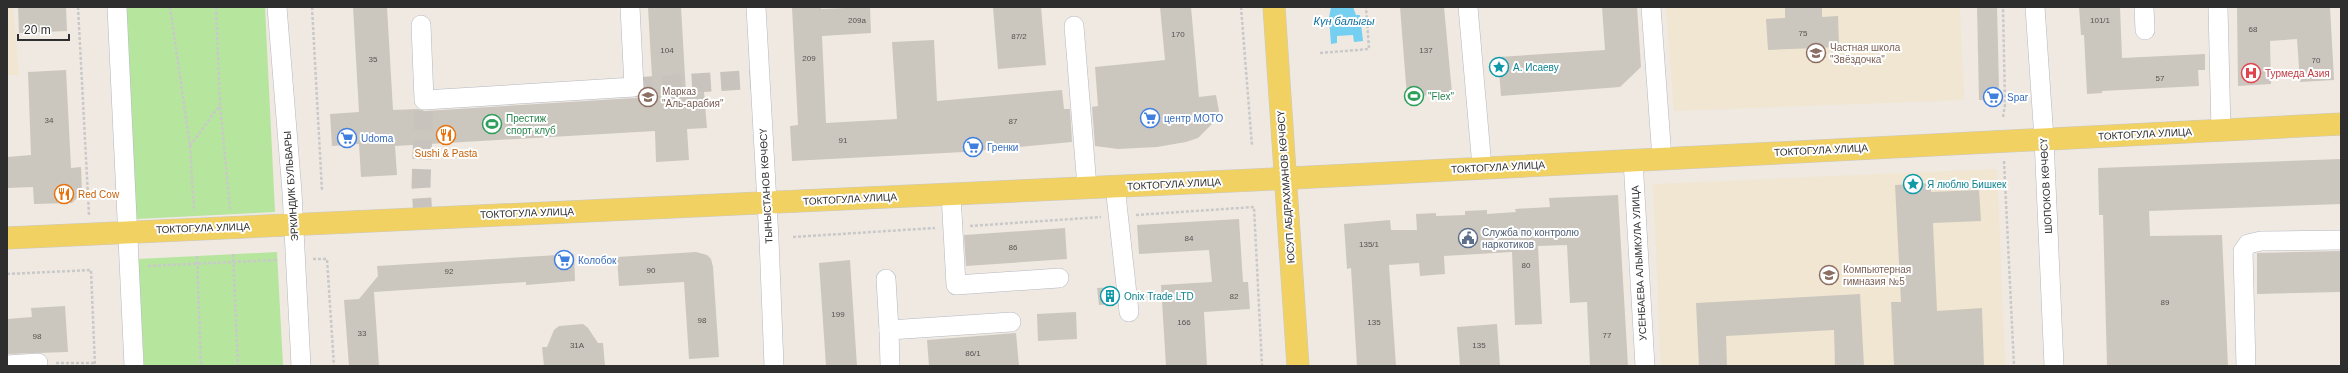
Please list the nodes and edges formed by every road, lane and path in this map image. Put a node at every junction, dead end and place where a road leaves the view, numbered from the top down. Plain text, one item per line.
1 (78, 7) edge
2 (117, 7) edge
3 (170, 7) edge
4 (216, 7) edge
5 (277, 7) edge
6 (312, 7) edge
7 (630, 7) edge
8 (756, 7) edge
9 (1241, 7) edge
10 (1274, 7) edge
11 (1366, 7) edge
12 (1468, 7) edge
13 (1651, 7) edge
14 (2003, 7) edge
15 (2035, 7) edge
16 (2144, 7) edge
17 (2218, 7) edge
18 (421, 25) dead end
19 (1074, 26) dead end
20 (2145, 30) dead end
21 (1320, 53) dead end
22 (220, 104) junction
23 (2002, 117) dead end
24 (2341, 124) edge
25 (2221, 131) junction
26 (2044, 139) junction
27 (190, 146) junction
28 (1252, 146) dead end
29 (2003, 156) dead end
30 (1662, 158) junction
31 (1633, 160) junction
32 (1482, 167) junction
33 (1286, 178) junction
34 (1115, 186) junction
35 (1087, 188) junction
36 (322, 191) dead end
37 (951, 194) junction
38 (767, 202) junction
39 (230, 209) dead end
40 (89, 216) dead end
41 (194, 216) dead end
42 (1119, 216) junction
43 (294, 225) junction
44 (953, 227) junction
45 (128, 232) junction
46 (793, 237) dead end
47 (7, 238) edge
48 (2341, 240) edge
49 (233, 254) dead end
50 (197, 256) dead end
51 (296, 259) junction
52 (234, 261) junction
53 (197, 263) junction
54 (148, 266) dead end
55 (7, 274) edge
56 (1059, 278) dead end
57 (886, 279) dead end
58 (1129, 312) dead end
59 (1011, 322) dead end
60 (889, 330) junction
61 (38, 363) joint
62 (95, 364) edge
63 (7, 365) edge
64 (134, 366) edge
65 (201, 366) edge
66 (238, 366) edge
67 (301, 366) edge
68 (334, 366) edge
69 (774, 366) edge
70 (890, 366) edge
71 (1262, 366) edge
72 (1298, 366) edge
73 (1645, 366) edge
74 (2014, 366) edge
75 (2054, 366) edge
76 (2246, 366) edge

1 - 40 path
2 - 45 street
3 - 27 path
4 - 22 path
5 - 43 street, ЭРКИНДИК БУЛЬВАРЫ
6 - 36 path
7 - 18 street
8 - 38 street, ТЫНЫСТАНОВ КӨЧӨСҮ
9 - 28 path
10 - 33 main road, ЮСУП АБДРАХМАНОВ КӨЧӨСҮ
11 - 21 path
12 - 32 street
13 - 30 street
14 - 23 path
15 - 26 street, ШОПОКОВ КӨЧӨСҮ
16 - 20 street
17 - 25 street
19 - 35 street
22 - 27 path
22 - 39 path
24 - 25 main road, ТОКТОГУЛА УЛИЦА
25 - 26 main road, ТОКТОГУЛА УЛИЦА
26 - 30 main road, ТОКТОГУЛА УЛИЦА
26 - 75 street, ШОПОКОВ КӨЧӨСҮ
27 - 41 path
29 - 74 path
30 - 31 main road, ТОКТОГУЛА УЛИЦА
31 - 32 main road, ТОКТОГУЛА УЛИЦА
31 - 73 street, УСЕНБАЕВА АЛЫМКУЛА УЛИЦА
32 - 33 main road, ТОКТОГУЛА УЛИЦА
33 - 34 main road, ТОКТОГУЛА УЛИЦА
33 - 72 main road, ЮСУП АБДРАХМАНОВ КӨЧӨСҮ
34 - 35 main road, ТОКТОГУЛА УЛИЦА
34 - 42 street
35 - 37 main road, ТОКТОГУЛА УЛИЦА
37 - 38 main road, ТОКТОГУЛА УЛИЦА
37 - 44 street
38 - 43 main road, ТОКТОГУЛА УЛИЦА
38 - 69 street, ТЫНЫСТАНОВ КӨЧӨСҮ
42 - 44 path
42 - 58 street
42 - 71 path
43 - 45 main road, ТОКТОГУЛА УЛИЦА
43 - 51 street, ЭРКИНДИК БУЛЬВАРЫ
44 - 46 path
44 - 56 street
45 - 47 main road, ТОКТОГУЛА УЛИЦА
45 - 64 street
48 - 76 street
49 - 52 path
50 - 53 path
51 - 52 path
51 - 67 street, ЭРКИНДИК БУЛЬВАРЫ
51 - 68 path
52 - 53 path
52 - 66 path
53 - 54 path
53 - 65 path
55 - 62 path
57 - 60 street
59 - 60 street
60 - 70 street
61 - 62 path
61 - 63 street

